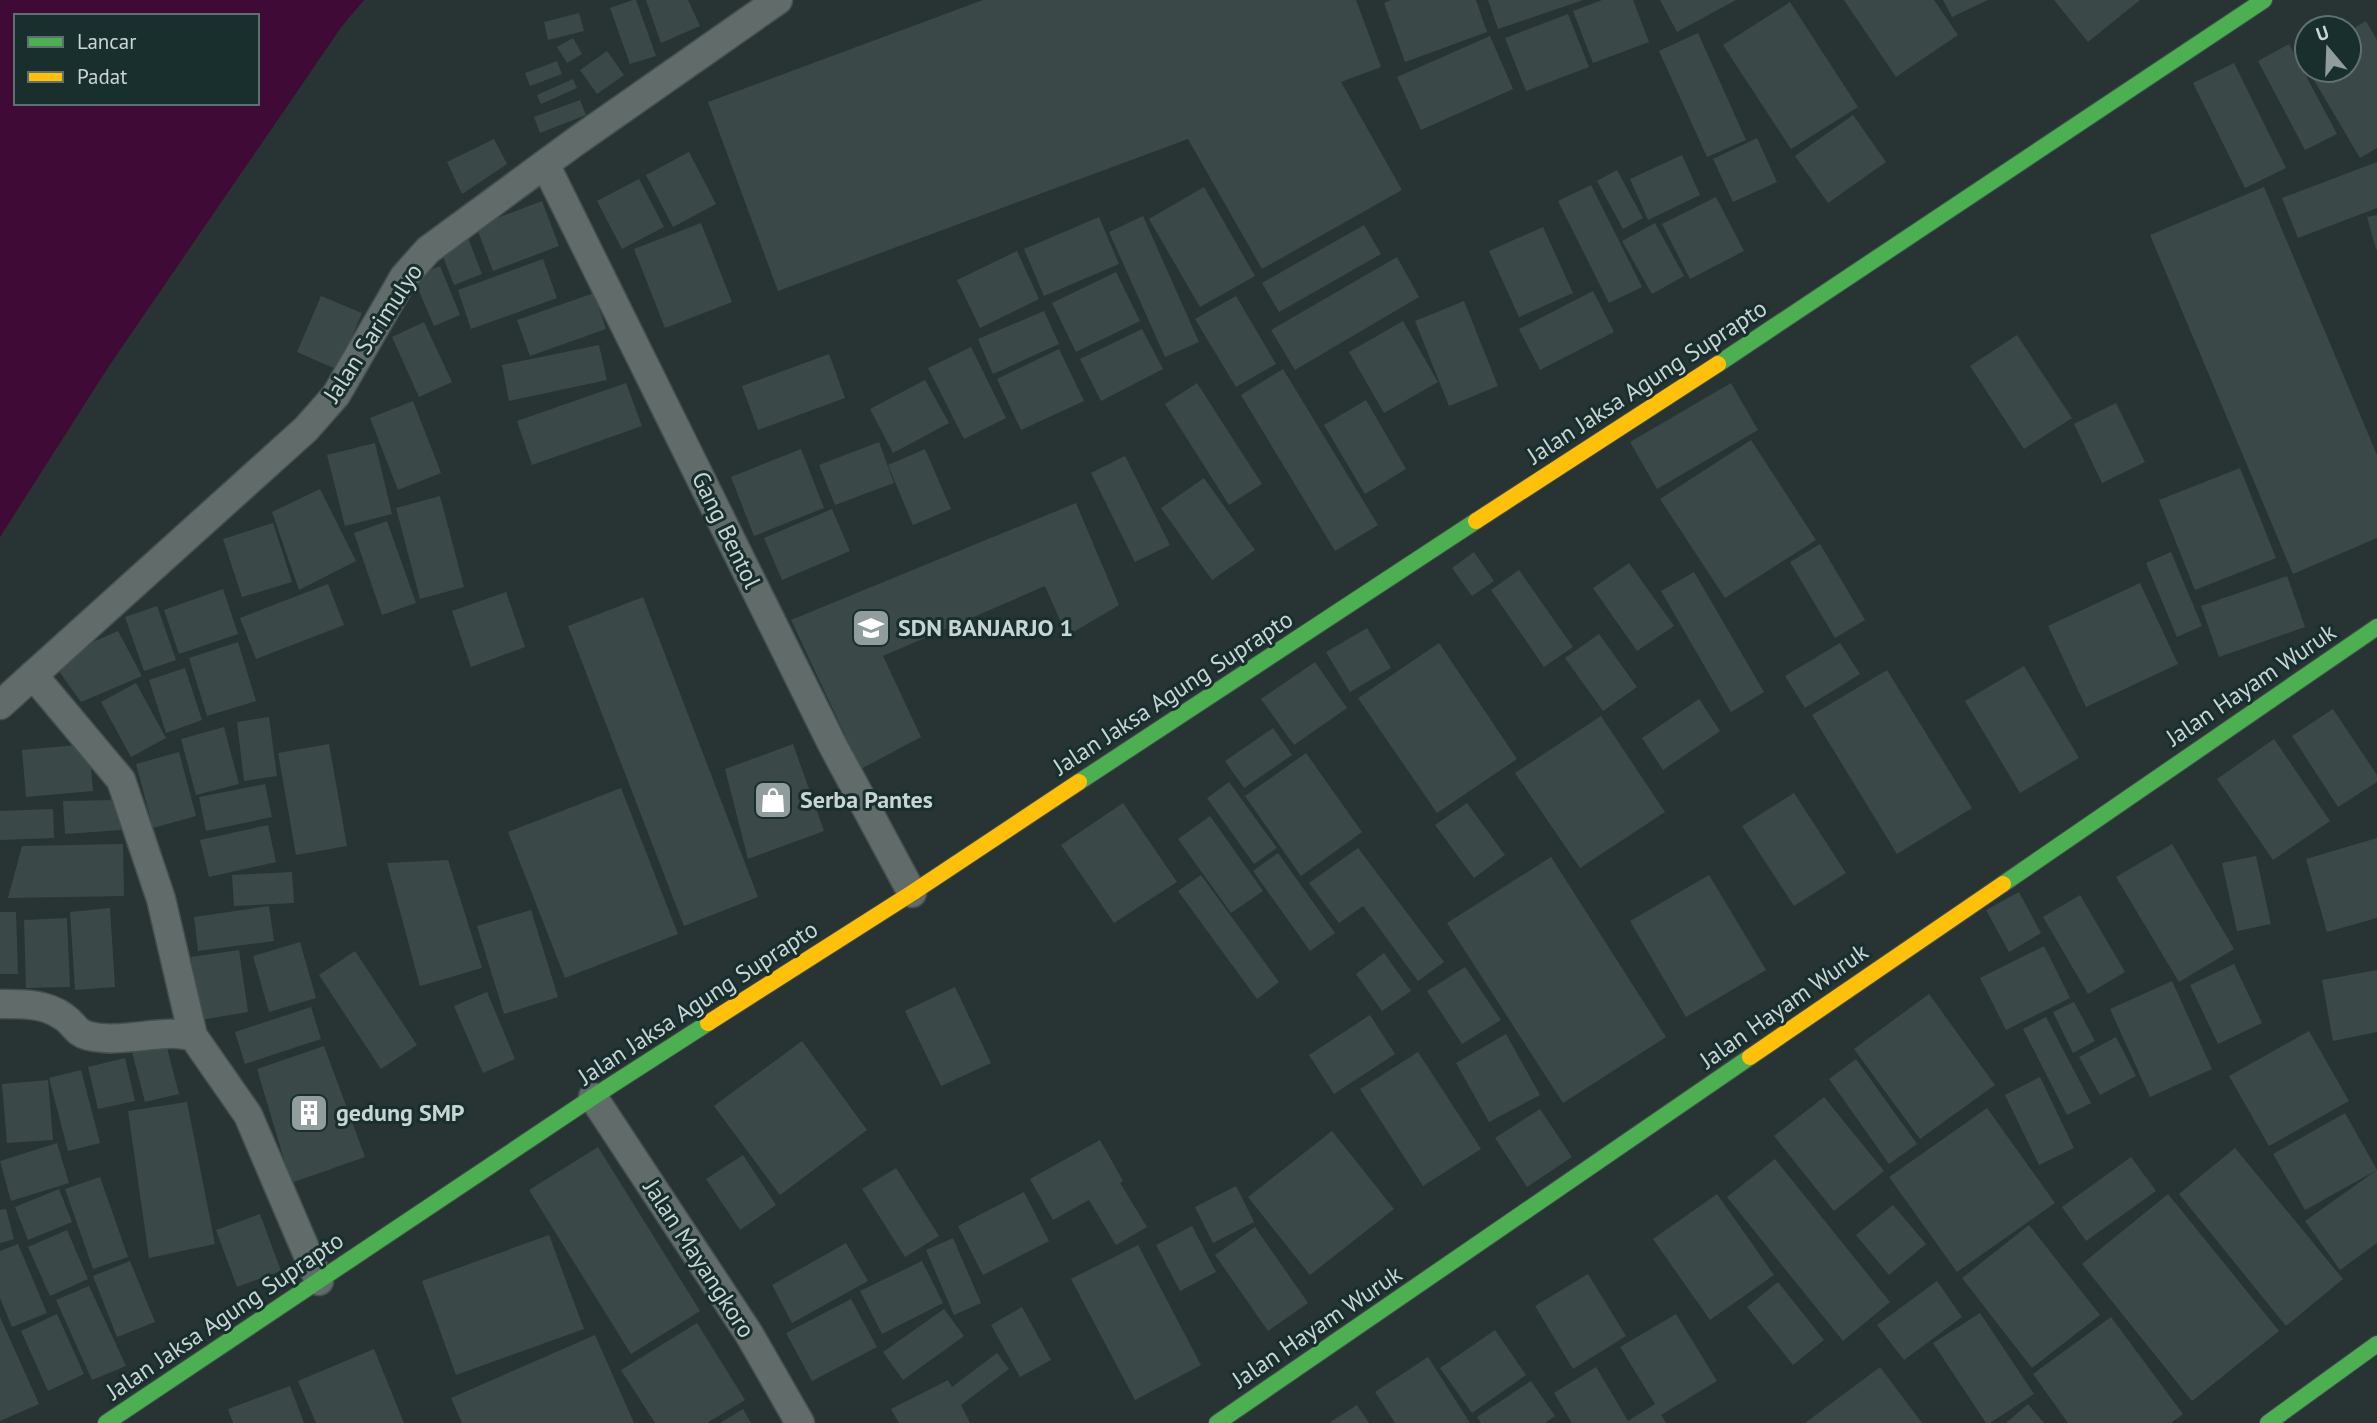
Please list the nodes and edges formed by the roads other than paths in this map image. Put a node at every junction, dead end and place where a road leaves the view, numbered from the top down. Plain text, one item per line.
1 (778, 0) edge
2 (2264, 0) edge
3 (545, 164) junction
4 (2377, 627) edge
5 (33, 675) junction
6 (0, 705) edge
7 (912, 893) junction
8 (0, 1004) edge
9 (193, 1036) junction
10 (593, 1097) junction
11 (319, 1281) junction
12 (2377, 1344) edge
13 (106, 1423) edge
14 (800, 1423) edge
15 (1217, 1423) edge
16 (2269, 1423) edge

1 - 3 street, Jalan Sarimulyo
2 - 7 main road, Jalan Jaksa Agung Suprapto
3 - 5 street, Jalan Sarimulyo
3 - 7 street, Gang Bentol
4 - 15 main road, Jalan Hayam Wuruk
5 - 6 street, Jalan Sarimulyo
5 - 9 street
7 - 10 main road, Jalan Jaksa Agung Suprapto
8 - 9 street
9 - 11 street
10 - 11 main road, Jalan Jaksa Agung Suprapto
10 - 14 street, Jalan Mayangkoro
11 - 13 main road, Jalan Jaksa Agung Suprapto
12 - 16 main road

